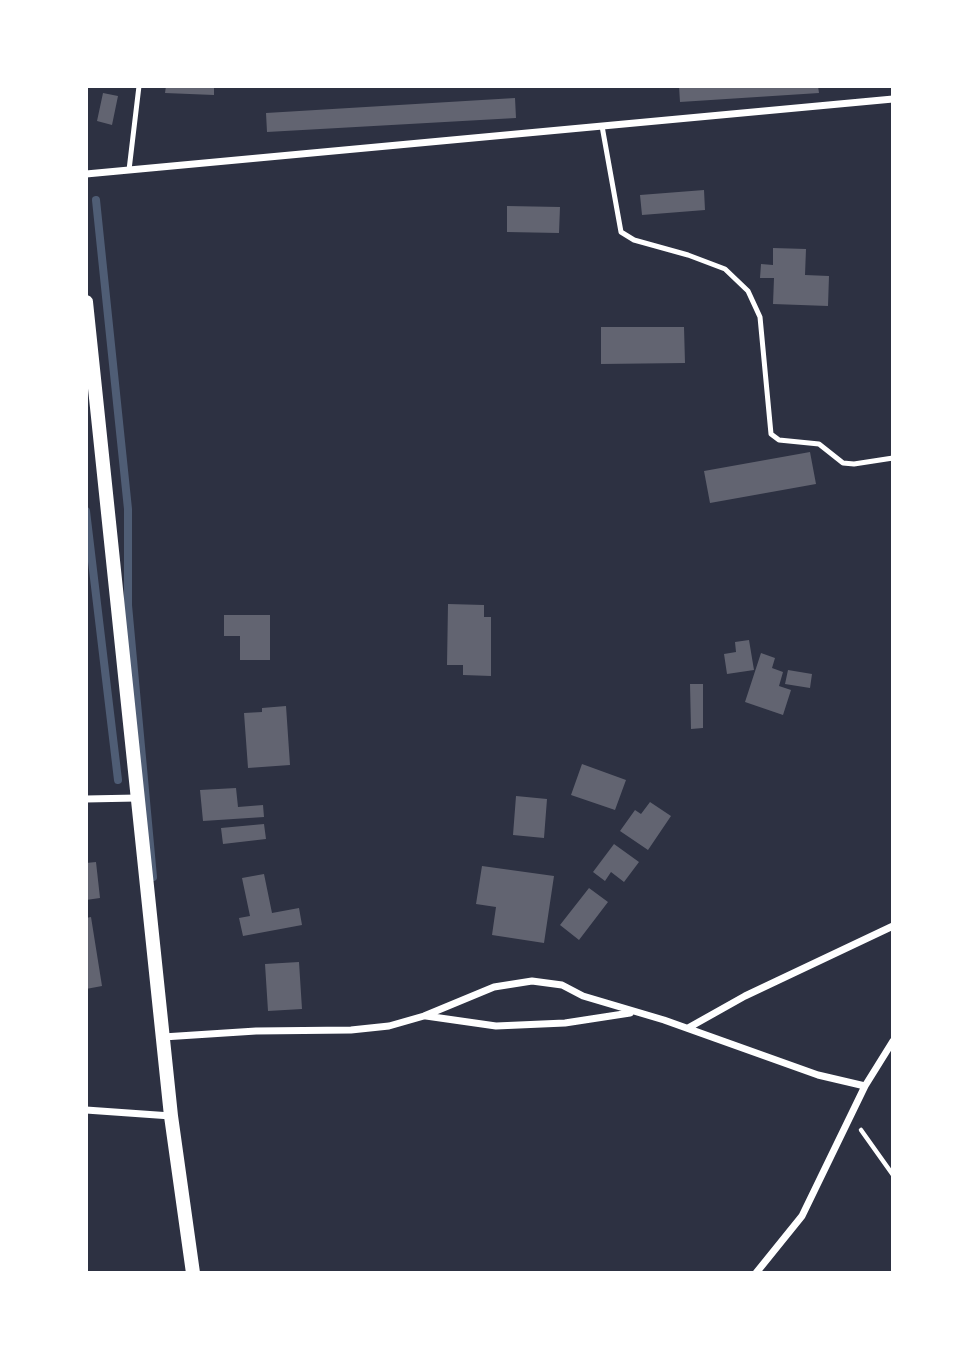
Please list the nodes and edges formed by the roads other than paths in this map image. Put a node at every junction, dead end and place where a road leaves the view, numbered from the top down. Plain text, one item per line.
1 (139, 86) edge
2 (893, 99) edge
3 (602, 126) junction
4 (129, 170) junction
5 (86, 174) edge
6 (86, 303) edge
7 (893, 458) edge
8 (137, 798) junction
9 (86, 799) edge
10 (893, 926) edge
11 (634, 1013) junction
12 (424, 1016) junction
13 (688, 1028) junction
14 (163, 1037) junction
15 (893, 1041) edge
16 (866, 1086) junction
17 (86, 1110) edge
18 (171, 1116) junction
19 (193, 1273) edge
20 (756, 1273) edge

1 - 4 lane
2 - 3 street
3 - 4 street
3 - 7 lane
4 - 5 street
6 - 8 main road
8 - 9 street
8 - 14 main road
10 - 13 street
11 - 12 street
11 - 12 street
11 - 13 street
12 - 14 street
13 - 16 street
14 - 18 main road
15 - 16 street
16 - 20 street
17 - 18 street
18 - 19 main road

